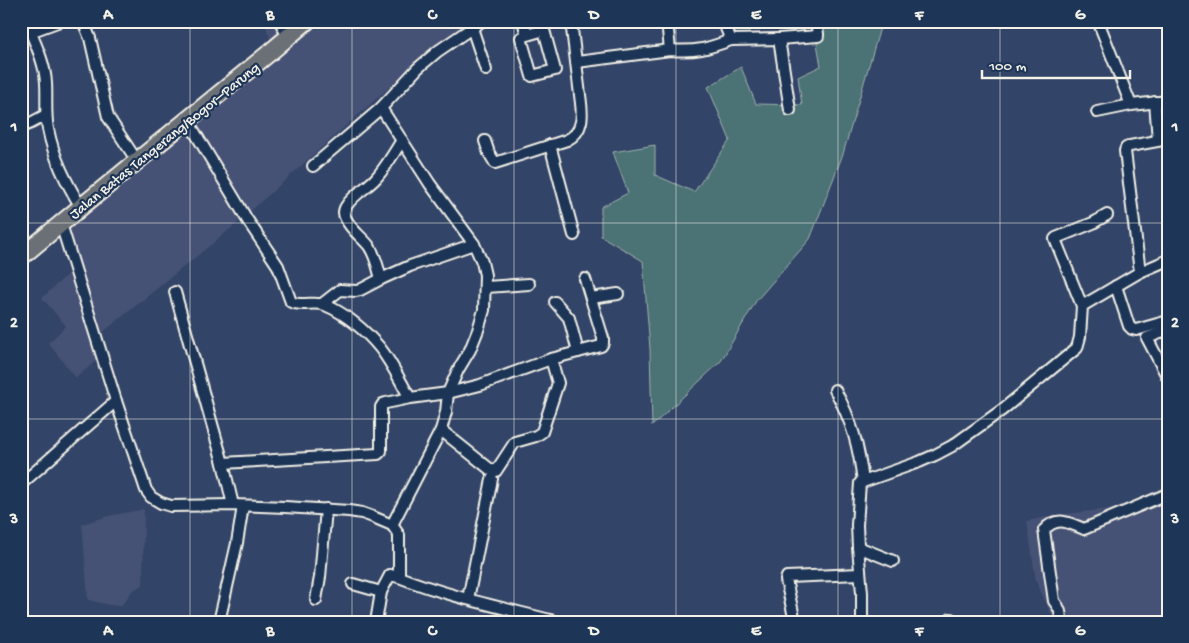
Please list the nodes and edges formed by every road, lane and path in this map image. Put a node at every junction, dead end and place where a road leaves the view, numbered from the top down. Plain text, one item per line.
1 (26, 21) edge
2 (60, 21) edge
3 (83, 21) edge
4 (280, 21) edge
5 (307, 21) edge
6 (482, 21) edge
7 (523, 21) edge
8 (571, 21) edge
9 (667, 21) edge
10 (723, 21) edge
11 (816, 21) edge
12 (1098, 21) edge
13 (537, 26) edge
14 (472, 28) junction
15 (30, 32) junction
16 (527, 35) junction
17 (288, 37) junction
18 (778, 39) junction
19 (731, 40) junction
20 (670, 50) junction
21 (577, 62) junction
22 (486, 70) dead end
23 (1168, 101) edge
24 (1156, 102) junction
25 (1132, 105) junction
26 (381, 108) junction
27 (790, 110) dead end
28 (1097, 112) dead end
29 (46, 115) junction
30 (188, 121) junction
31 (21, 127) edge
32 (402, 140) junction
33 (1163, 140) edge
34 (485, 141) dead end
35 (550, 145) junction
36 (137, 161) junction
37 (313, 166) dead end
38 (81, 207) junction
39 (1106, 215) dead end
40 (61, 224) junction
41 (574, 235) dead end
42 (474, 244) junction
43 (21, 258) edge
44 (1167, 263) edge
45 (1140, 272) junction
46 (381, 279) junction
47 (585, 279) dead end
48 (529, 284) dead end
49 (1116, 286) junction
50 (486, 287) junction
51 (175, 292) dead end
52 (618, 294) dead end
53 (591, 298) junction
54 (555, 302) dead end
55 (322, 304) junction
56 (1082, 306) junction
57 (1168, 321) edge
58 (1168, 330) edge
59 (578, 352) junction
60 (551, 358) junction
61 (1168, 378) edge
62 (835, 390) dead end
63 (448, 393) junction
64 (410, 398) junction
65 (116, 401) junction
66 (441, 430) junction
67 (223, 463) junction
68 (492, 479) dead end
69 (863, 482) junction
70 (21, 484) edge
71 (1168, 495) edge
72 (238, 505) junction
73 (326, 509) junction
74 (392, 525) junction
75 (858, 547) junction
76 (893, 561) dead end
77 (860, 574) junction
78 (399, 578) junction
79 (353, 584) dead end
80 (381, 592) junction
81 (468, 599) junction
82 (316, 600) dead end
83 (219, 622) edge
84 (376, 622) edge
85 (558, 622) edge
86 (795, 622) edge
87 (862, 622) edge
88 (1061, 622) edge

1 - 15 street
2 - 15 street
3 - 36 street
4 - 17 street
5 - 17 main road, Jalan Batas Tangerang/Bogor–Parung
6 - 14 street
7 - 16 street
8 - 21 street
9 - 20 street
10 - 19 street
11 - 18 street
12 - 25 street
13 - 16 street
13 - 16 street
14 - 22 street
14 - 26 street
15 - 29 street
17 - 30 main road, Jalan Batas Tangerang/Bogor–Parung
18 - 19 street
18 - 27 street
19 - 20 street
20 - 21 street
21 - 35 street
23 - 24 street
24 - 25 street
24 - 33 street
25 - 28 street
26 - 32 street
26 - 37 street
29 - 31 street
29 - 38 street
30 - 36 main road, Jalan Batas Tangerang/Bogor–Parung
30 - 55 street
32 - 42 street
32 - 46 street
33 - 45 street
34 - 35 street
35 - 41 street
36 - 38 main road, Jalan Batas Tangerang/Bogor–Parung
38 - 40 main road, Jalan Batas Tangerang/Bogor–Parung
39 - 56 street
40 - 43 main road, Jalan Batas Tangerang/Bogor–Parung
40 - 65 street
42 - 46 street
42 - 50 street
44 - 45 street
45 - 49 street
46 - 55 street
47 - 53 street
48 - 50 street
49 - 56 street
49 - 57 street
50 - 63 street
51 - 67 street
52 - 53 street
53 - 59 street
54 - 59 street
55 - 64 street
56 - 69 street
58 - 61 street
59 - 60 street
60 - 63 street
60 - 66 street
62 - 69 street
63 - 64 street
63 - 66 street
64 - 67 street
65 - 70 street
65 - 72 street
66 - 74 street
67 - 72 street
68 - 81 street
69 - 75 street
71 - 88 street
72 - 73 street
72 - 83 street
73 - 74 street
73 - 82 street
74 - 78 street
75 - 76 street
75 - 77 street
77 - 86 street
77 - 87 street
78 - 80 street
78 - 81 street
79 - 80 street
80 - 84 street
81 - 85 street

